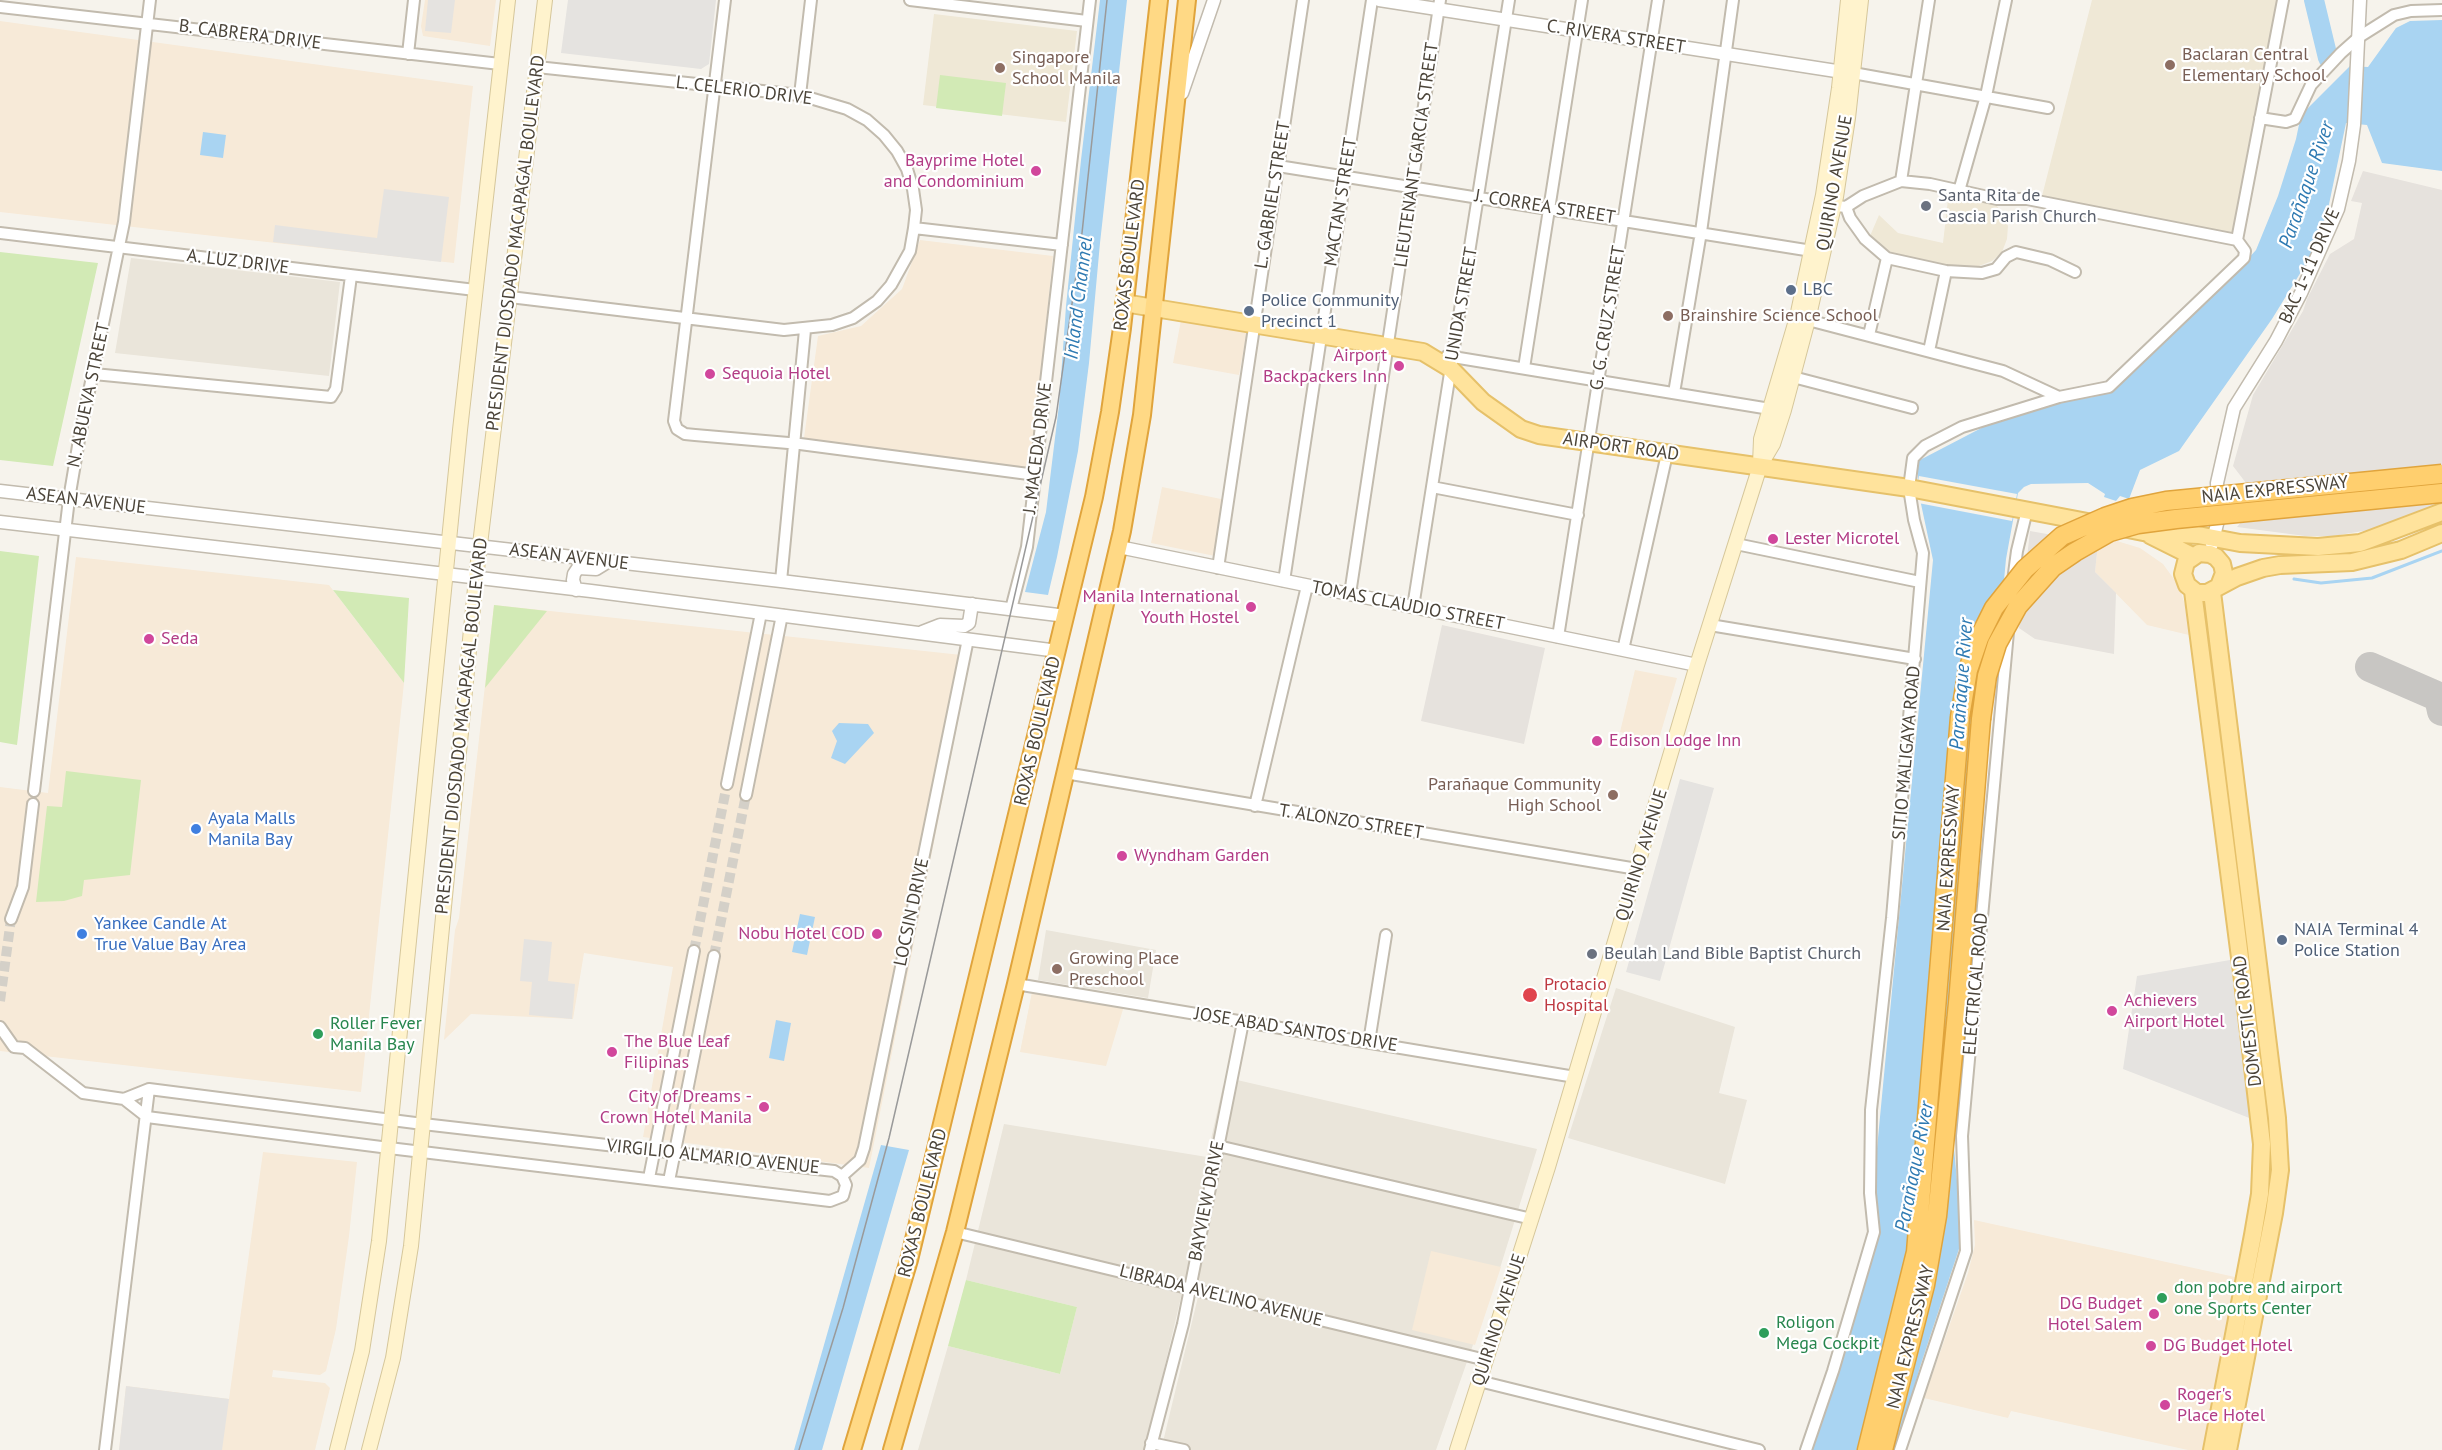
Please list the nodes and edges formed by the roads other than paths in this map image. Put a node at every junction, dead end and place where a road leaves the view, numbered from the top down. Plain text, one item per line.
1 (150, 0) edge
2 (414, 0) edge
3 (508, 0) edge
4 (545, 0) edge
5 (725, 0) edge
6 (811, 0) edge
7 (910, 0) edge
8 (1090, 0) edge
9 (1159, 0) edge
10 (1187, 0) edge
11 (1214, 0) edge
12 (1303, 0) edge
13 (1372, 0) edge
14 (1379, 0) edge
15 (1509, 0) edge
16 (1582, 0) edge
17 (1658, 0) edge
18 (1733, 0) edge
19 (1848, 0) edge
20 (1861, 0) edge
21 (1929, 0) edge
22 (2006, 0) edge
23 (2283, 0) edge
24 (2360, 0) edge
25 (1439, 5) edge
26 (0, 7) edge
27 (2442, 10) edge
28 (1505, 20) junction
29 (1087, 21) junction
30 (148, 23) junction
31 (1578, 31) junction
32 (2359, 37) junction
33 (1652, 42) junction
34 (1725, 53) junction
35 (408, 54) junction
36 (500, 64) junction
37 (537, 67) junction
38 (1847, 72) junction
39 (1916, 84) junction
40 (714, 87) junction
41 (800, 95) junction
42 (1986, 96) junction
43 (2048, 108) dead end
44 (1174, 114) junction
45 (2260, 118) junction
46 (1278, 166) junction
47 (1346, 176) junction
48 (1901, 181) junction
49 (1412, 187) junction
50 (1959, 190) junction
51 (1480, 197) junction
52 (1834, 206) junction
53 (1549, 208) junction
54 (1623, 219) junction
55 (914, 228) junction
56 (1701, 232) junction
57 (0, 234) edge
58 (2240, 243) junction
59 (1062, 245) junction
60 (120, 248) junction
61 (1812, 251) junction
62 (1887, 258) junction
63 (1946, 271) junction
64 (2075, 272) dead end
65 (351, 276) junction
66 (476, 290) junction
67 (510, 297) junction
68 (1124, 303) junction
69 (1153, 307) junction
70 (688, 318) junction
71 (1808, 320) junction
72 (1253, 324) junction
73 (805, 330) junction
74 (1321, 335) junction
75 (1869, 335) junction
76 (1389, 346) junction
77 (1929, 351) junction
78 (1452, 363) junction
79 (1524, 368) junction
80 (94, 374) junction
81 (1793, 377) junction
82 (1599, 381) junction
83 (1674, 393) junction
84 (2059, 397) junction
85 (1912, 408) dead end
86 (1770, 409) junction
87 (1590, 443) junction
88 (793, 444) junction
89 (1666, 454) junction
90 (1760, 466) junction
91 (2442, 474) edge
92 (1036, 475) junction
93 (1432, 487) junction
94 (1913, 488) junction
95 (0, 491) edge
96 (2442, 493) edge
97 (69, 499) junction
98 (2021, 508) junction
99 (2442, 512) edge
100 (1578, 515) junction
101 (0, 522) edge
102 (66, 529) junction
103 (2143, 532) junction
104 (2442, 533) edge
105 (2206, 536) junction
106 (448, 543) junction
107 (2240, 543) junction
108 (1736, 544) junction
109 (480, 546) junction
110 (1119, 547) junction
111 (2202, 555) junction
112 (609, 561) junction
113 (1218, 567) junction
114 (445, 574) junction
115 (476, 578) junction
116 (782, 581) junction
117 (1284, 581) junction
118 (1920, 582) junction
119 (1307, 586) junction
120 (2215, 589) junction
121 (576, 590) junction
122 (2193, 591) junction
123 (1350, 594) junction
124 (972, 604) junction
125 (1413, 607) junction
126 (1011, 609) junction
127 (761, 613) junction
128 (782, 615) junction
129 (1066, 616) junction
130 (1710, 625) junction
131 (918, 633) junction
132 (1558, 637) junction
133 (968, 639) junction
134 (1623, 650) junction
135 (1058, 651) junction
136 (1915, 659) junction
137 (1697, 665) junction
138 (1065, 773) junction
139 (727, 784) tunnel mouth
140 (34, 791) dead end
141 (746, 795) tunnel mouth
142 (33, 804) dead end
143 (1255, 806) junction
144 (1637, 869) junction
145 (11, 919) tunnel mouth
146 (1386, 935) dead end
147 (694, 951) tunnel mouth
148 (714, 956) tunnel mouth
149 (1016, 984) junction
150 (1243, 1022) junction
151 (0, 1028) edge
152 (1369, 1042) junction
153 (1575, 1077) junction
154 (149, 1089) junction
155 (124, 1099) junction
156 (147, 1117) junction
157 (392, 1120) junction
158 (423, 1124) junction
159 (1218, 1146) junction
160 (390, 1148) junction
161 (654, 1151) junction
162 (420, 1152) junction
163 (674, 1153) junction
164 (842, 1176) junction
165 (649, 1178) junction
166 (669, 1180) junction
167 (1532, 1219) junction
168 (955, 1232) junction
169 (1189, 1288) junction
170 (1486, 1360) junction
171 (1479, 1380) junction
172 (1151, 1446) edge
173 (105, 1450) edge
174 (337, 1450) edge
175 (369, 1450) edge
176 (852, 1450) edge
177 (892, 1450) edge
178 (1184, 1450) edge
179 (1457, 1450) edge
180 (1759, 1450) edge
181 (1806, 1450) edge
182 (1867, 1450) edge
183 (1883, 1450) edge
184 (1900, 1450) edge
185 (2212, 1450) edge
186 (2228, 1450) edge

1 - 30 street, N. ABUEVA STREET
2 - 35 street
3 - 36 main road, PRESIDENT DIOSDADO MACAPAGAL BOULEVARD
4 - 37 main road, PRESIDENT DIOSDADO MACAPAGAL BOULEVARD
5 - 40 street
6 - 41 street
7 - 29 street
8 - 29 street, J. MACEDA DRIVE
9 - 68 highway, ROXAS BOULEVARD
10 - 44 highway, ROXAS BOULEVARD
11 - 44 street
12 - 46 street, L. GABRIEL STREET
13 - 47 street, MACTAN STREET
14 - 25 street, C. RIVERA STREET
15 - 28 street, UNIDA STREET
16 - 31 street
17 - 33 street, G. G. CRUZ STREET
18 - 34 street
19 - 38 main road, QUIRINO AVENUE
20 - 38 main road, QUIRINO AVENUE
21 - 39 street
22 - 42 street
23 - 45 street
24 - 32 street, BAC 1-11 DRIVE
25 - 28 street, C. RIVERA STREET
25 - 49 street, LIEUTENANT GARCIA STREET
26 - 30 street, B. CABRERA DRIVE
27 - 32 street
28 - 31 street, C. RIVERA STREET
28 - 51 street, UNIDA STREET
29 - 59 street, J. MACEDA DRIVE
30 - 35 street, B. CABRERA DRIVE
30 - 60 street, N. ABUEVA STREET
31 - 33 street, C. RIVERA STREET
31 - 53 street
32 - 45 street
32 - 105 street, BAC 1-11 DRIVE
33 - 34 street, C. RIVERA STREET
33 - 54 street, G. G. CRUZ STREET
34 - 38 street, C. RIVERA STREET
34 - 56 street
35 - 36 street, B. CABRERA DRIVE
36 - 66 main road, PRESIDENT DIOSDADO MACAPAGAL BOULEVARD
37 - 40 street, L. CELERIO DRIVE
37 - 67 main road, PRESIDENT DIOSDADO MACAPAGAL BOULEVARD
38 - 39 street
38 - 52 main road, QUIRINO AVENUE
39 - 42 street
39 - 48 street
40 - 41 street, L. CELERIO DRIVE
40 - 70 street
41 - 55 street, L. CELERIO DRIVE
42 - 43 street
42 - 50 street
44 - 69 highway, ROXAS BOULEVARD
45 - 58 street
46 - 47 street, J. CORREA STREET
46 - 72 street, L. GABRIEL STREET
47 - 49 street, J. CORREA STREET
47 - 74 street, MACTAN STREET
48 - 50 street
48 - 52 street
49 - 51 street, J. CORREA STREET
49 - 76 street, LIEUTENANT GARCIA STREET
50 - 58 street
51 - 53 street, J. CORREA STREET
51 - 78 street, UNIDA STREET
52 - 61 main road, QUIRINO AVENUE
52 - 62 street
52 - 71 main road, QUIRINO AVENUE
53 - 54 street, J. CORREA STREET
53 - 79 street
54 - 56 street, J. CORREA STREET
54 - 82 street, G. G. CRUZ STREET
55 - 59 street
55 - 73 street, L. CELERIO DRIVE
56 - 61 street, J. CORREA STREET
56 - 83 street
57 - 60 street, A. LUZ DRIVE
58 - 84 street, SITIO MALIGAYA ROAD
59 - 92 street, J. MACEDA DRIVE
60 - 65 street, A. LUZ DRIVE
60 - 80 street, N. ABUEVA STREET
61 - 86 main road, QUIRINO AVENUE
62 - 63 street
62 - 75 street
63 - 64 street
63 - 77 street
65 - 66 street, A. LUZ DRIVE
65 - 80 street
66 - 106 main road, PRESIDENT DIOSDADO MACAPAGAL BOULEVARD
67 - 70 street, L. CELERIO DRIVE
67 - 109 main road, PRESIDENT DIOSDADO MACAPAGAL BOULEVARD
68 - 69 main road, AIRPORT ROAD
68 - 129 highway, ROXAS BOULEVARD
69 - 72 main road, AIRPORT ROAD
69 - 110 highway, ROXAS BOULEVARD
70 - 73 street, L. CELERIO DRIVE
70 - 88 street
71 - 75 street
71 - 81 main road, QUIRINO AVENUE
72 - 74 main road, AIRPORT ROAD
72 - 113 street, L. GABRIEL STREET
73 - 88 street
74 - 76 main road, AIRPORT ROAD
74 - 117 street, MACTAN STREET
75 - 77 street
76 - 78 main road, AIRPORT ROAD
76 - 123 street, LIEUTENANT GARCIA STREET
77 - 84 street
78 - 79 street
78 - 87 main road, AIRPORT ROAD
78 - 93 street, UNIDA STREET
79 - 82 street
80 - 97 street, N. ABUEVA STREET
81 - 85 street
81 - 90 main road, QUIRINO AVENUE
82 - 83 street
82 - 87 street, G. G. CRUZ STREET
83 - 86 street
84 - 94 street, SITIO MALIGAYA ROAD
86 - 90 main road, QUIRINO AVENUE
87 - 89 main road, AIRPORT ROAD
87 - 100 street, G. G. CRUZ STREET
88 - 92 street
88 - 116 street
89 - 90 main road, AIRPORT ROAD
89 - 134 street
90 - 94 main road, AIRPORT ROAD
90 - 108 main road, QUIRINO AVENUE
91 - 182 highway, NAIA EXPRESSWAY, bridge
92 - 126 street, J. MACEDA DRIVE
93 - 100 street
93 - 125 street, UNIDA STREET
94 - 98 main road, AIRPORT ROAD
94 - 118 street, SITIO MALIGAYA ROAD
95 - 97 street, ASEAN AVENUE
96 - 183 highway, NAIA EXPRESSWAY, bridge
97 - 102 street, N. ABUEVA STREET
97 - 106 street, ASEAN AVENUE
98 - 103 main road, AIRPORT ROAD
98 - 184 street, ELECTRICAL ROAD
99 - 107 main road
100 - 132 street, G. G. CRUZ STREET
101 - 102 street, ASEAN AVENUE
102 - 114 street, ASEAN AVENUE
102 - 140 street, N. ABUEVA STREET
103 - 105 main road
103 - 111 main road
104 - 120 main road
105 - 107 main road
105 - 111 street, BAC 1-11 DRIVE
106 - 109 street, ASEAN AVENUE
106 - 114 main road, PRESIDENT DIOSDADO MACAPAGAL BOULEVARD
107 - 111 main road
108 - 118 street
108 - 130 main road, QUIRINO AVENUE
109 - 112 street, ASEAN AVENUE
109 - 115 main road, PRESIDENT DIOSDADO MACAPAGAL BOULEVARD
110 - 113 street, TOMAS CLAUDIO STREET
110 - 138 highway, ROXAS BOULEVARD
111 - 120 main road
111 - 122 main road
112 - 116 street, ASEAN AVENUE
112 - 121 street
113 - 117 street, TOMAS CLAUDIO STREET
114 - 115 street, ASEAN AVENUE
114 - 157 main road, PRESIDENT DIOSDADO MACAPAGAL BOULEVARD
115 - 121 street, ASEAN AVENUE
115 - 158 main road, PRESIDENT DIOSDADO MACAPAGAL BOULEVARD
116 - 124 street, ASEAN AVENUE
117 - 119 street, TOMAS CLAUDIO STREET
118 - 136 street, SITIO MALIGAYA ROAD
119 - 123 street, TOMAS CLAUDIO STREET
119 - 143 street
120 - 122 main road
120 - 186 main road, DOMESTIC ROAD
121 - 127 street, ASEAN AVENUE
122 - 185 main road, DOMESTIC ROAD
123 - 125 street, TOMAS CLAUDIO STREET
124 - 126 street, ASEAN AVENUE
124 - 131 street
125 - 132 street, TOMAS CLAUDIO STREET
126 - 129 street, ASEAN AVENUE
127 - 128 street, ASEAN AVENUE
127 - 139 street
128 - 131 street, ASEAN AVENUE
128 - 141 street
129 - 135 highway, ROXAS BOULEVARD
130 - 136 street
130 - 137 main road, QUIRINO AVENUE
131 - 133 street, ASEAN AVENUE
132 - 134 street, TOMAS CLAUDIO STREET
133 - 135 street, ASEAN AVENUE
133 - 164 street, LOCSIN DRIVE
134 - 137 street, TOMAS CLAUDIO STREET
135 - 176 highway, ROXAS BOULEVARD
136 - 181 street, SITIO MALIGAYA ROAD
137 - 144 main road, QUIRINO AVENUE
138 - 143 street, T. ALONZO STREET
138 - 149 highway, ROXAS BOULEVARD
142 - 145 street
143 - 144 street, T. ALONZO STREET
144 - 153 main road, QUIRINO AVENUE
146 - 152 street
147 - 161 street
148 - 163 street
149 - 150 street, JOSE ABAD SANTOS DRIVE
149 - 168 highway, ROXAS BOULEVARD
150 - 152 street, JOSE ABAD SANTOS DRIVE
150 - 159 street, BAYVIEW DRIVE
151 - 155 street
152 - 153 street, JOSE ABAD SANTOS DRIVE
153 - 167 main road, QUIRINO AVENUE
154 - 155 street
154 - 156 street
154 - 157 street, VIRGILIO ALMARIO AVENUE
155 - 156 street
156 - 160 street, VIRGILIO ALMARIO AVENUE
156 - 173 street
157 - 158 street, VIRGILIO ALMARIO AVENUE
157 - 160 main road, PRESIDENT DIOSDADO MACAPAGAL BOULEVARD
158 - 161 street, VIRGILIO ALMARIO AVENUE
158 - 162 main road, PRESIDENT DIOSDADO MACAPAGAL BOULEVARD
159 - 167 street
159 - 169 street, BAYVIEW DRIVE
160 - 162 street, VIRGILIO ALMARIO AVENUE
160 - 174 main road, PRESIDENT DIOSDADO MACAPAGAL BOULEVARD
161 - 163 street, VIRGILIO ALMARIO AVENUE
161 - 165 street
162 - 165 street, VIRGILIO ALMARIO AVENUE
162 - 175 main road, PRESIDENT DIOSDADO MACAPAGAL BOULEVARD
163 - 164 street, VIRGILIO ALMARIO AVENUE
163 - 166 street
164 - 166 street, VIRGILIO ALMARIO AVENUE
165 - 166 street, VIRGILIO ALMARIO AVENUE
167 - 170 main road, QUIRINO AVENUE
168 - 169 street, LIBRADA AVELINO AVENUE
168 - 177 highway, ROXAS BOULEVARD
169 - 170 street, LIBRADA AVELINO AVENUE
169 - 172 street, BAYVIEW DRIVE
170 - 171 main road, QUIRINO AVENUE
171 - 179 main road, QUIRINO AVENUE
171 - 180 street
172 - 178 street

